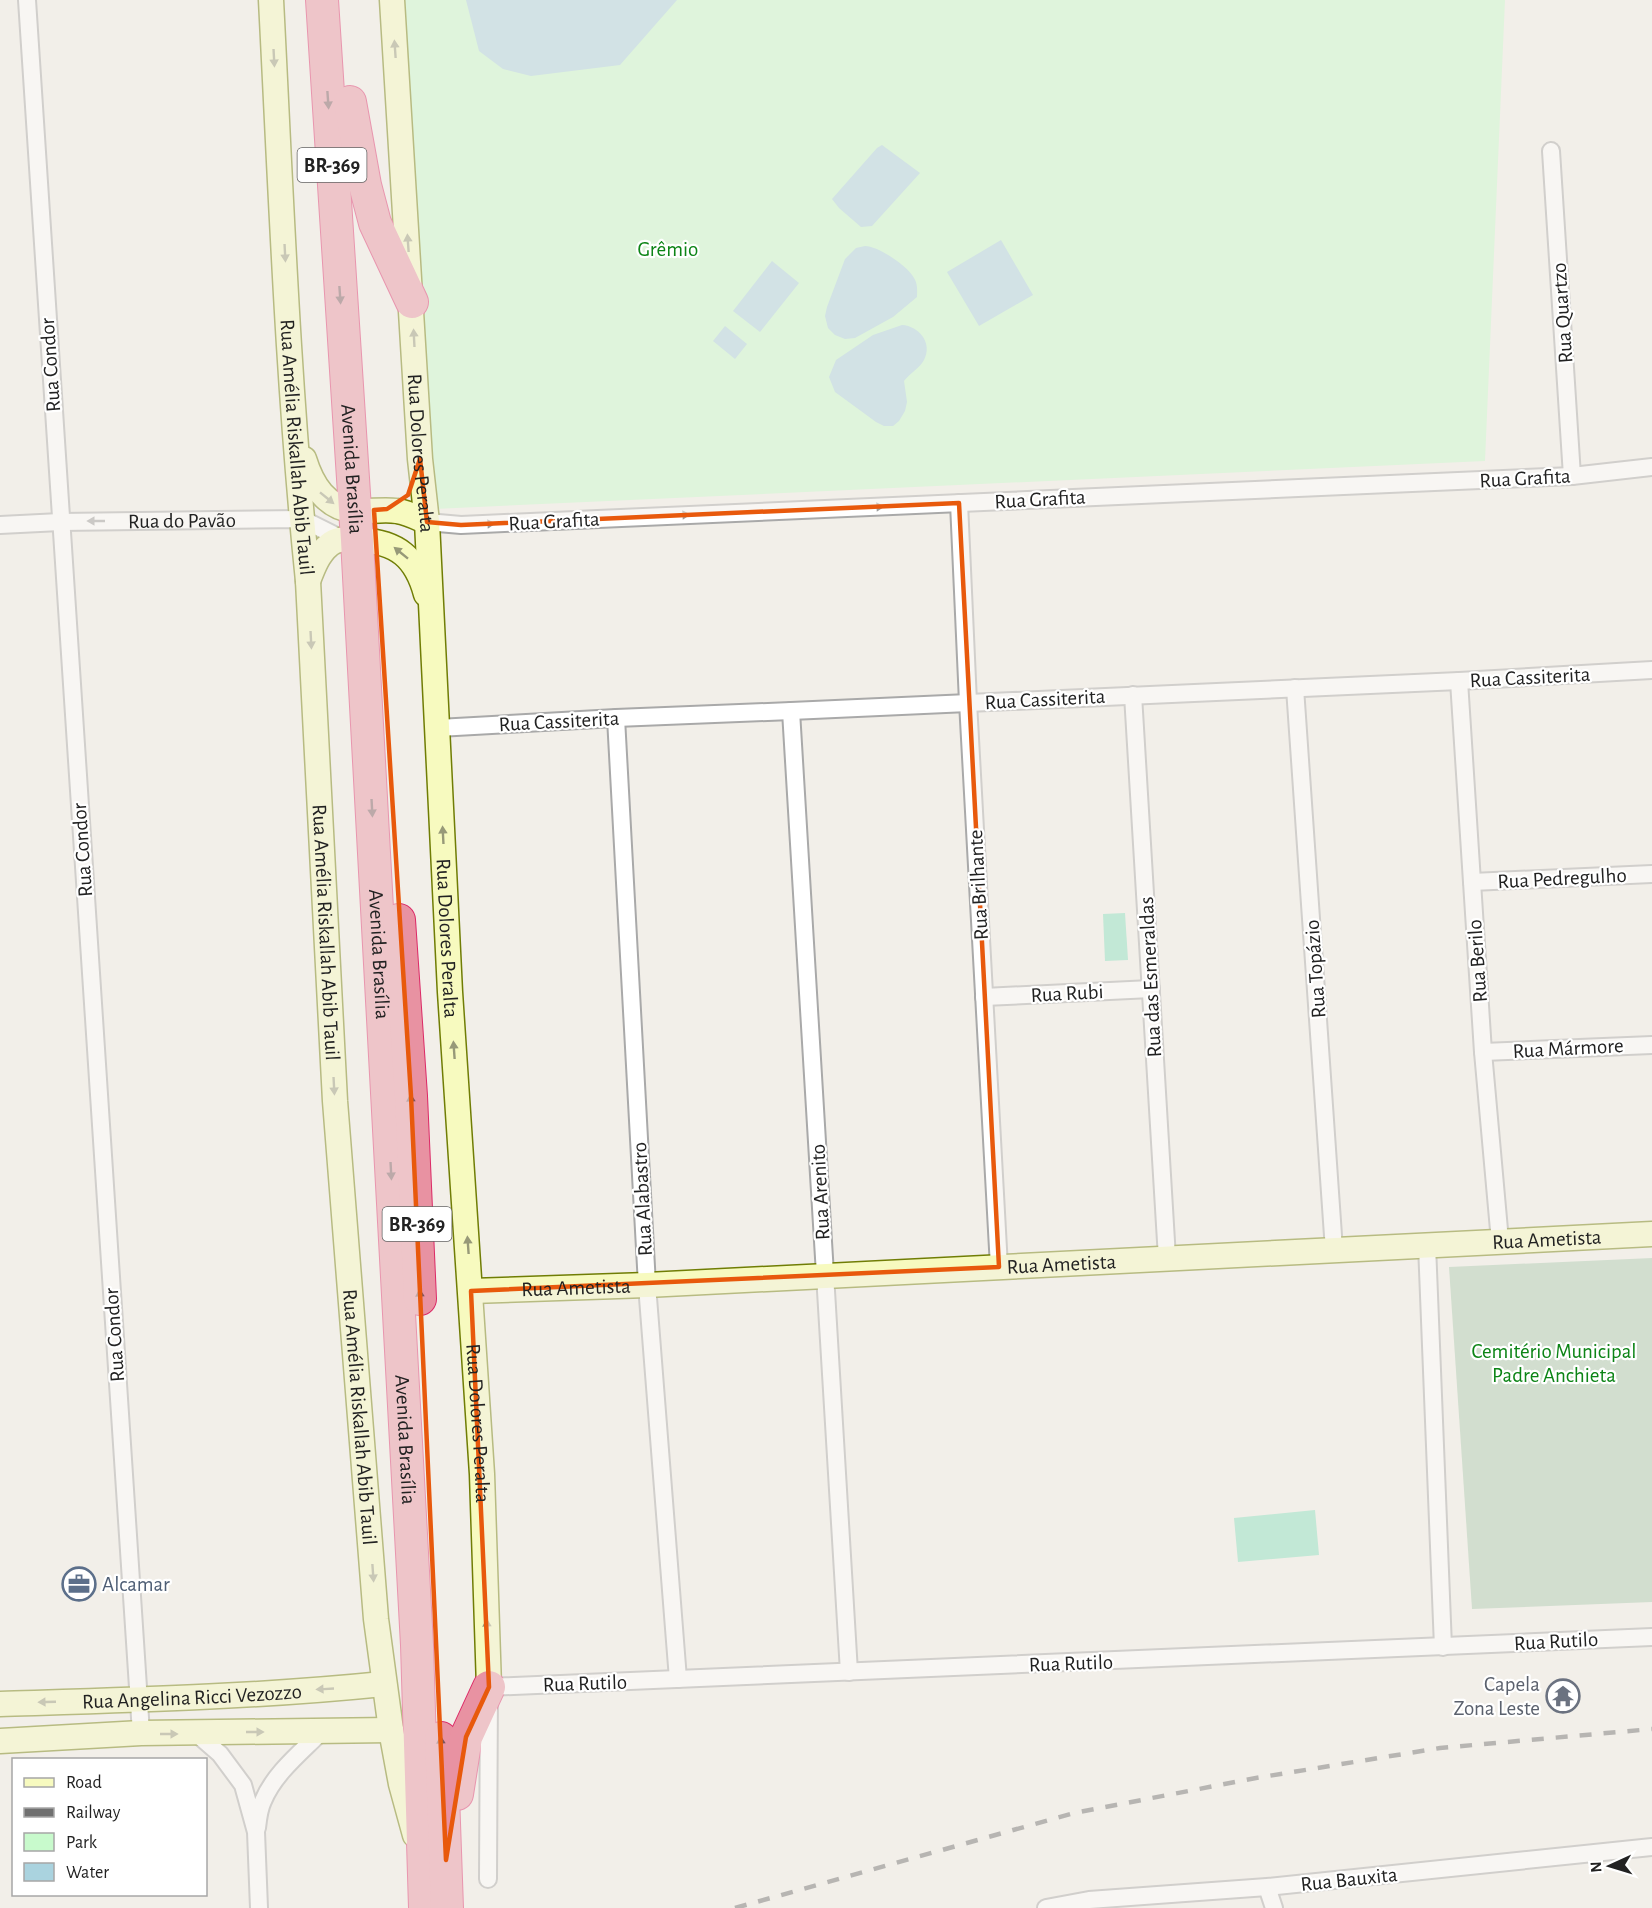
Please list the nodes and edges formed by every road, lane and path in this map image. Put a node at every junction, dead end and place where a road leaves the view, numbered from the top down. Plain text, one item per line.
1 (27, 0) edge
2 (271, 0) edge
3 (322, 0) edge
4 (344, 0) edge
5 (392, 0) edge
6 (350, 102) junction
7 (1551, 151) dead end
8 (412, 302) junction
9 (296, 433) junction
10 (420, 459) junction
11 (1652, 467) edge
12 (1572, 476) junction
13 (959, 503) junction
14 (302, 519) junction
15 (60, 522) junction
16 (428, 522) junction
17 (0, 525) edge
18 (365, 525) junction
19 (308, 581) junction
20 (431, 616) junction
21 (1652, 670) edge
22 (1459, 681) junction
23 (1295, 688) junction
24 (1133, 695) junction
25 (968, 702) junction
26 (791, 711) junction
27 (616, 718) junction
28 (438, 728) junction
29 (1652, 874) edge
30 (1472, 882) junction
31 (1151, 989) junction
32 (984, 997) junction
33 (1652, 1045) edge
34 (1483, 1052) junction
35 (1652, 1233) edge
36 (1500, 1241) junction
37 (1427, 1245) junction
38 (1334, 1250) junction
39 (1167, 1258) junction
40 (999, 1267) junction
41 (825, 1275) junction
42 (647, 1285) junction
43 (471, 1291) junction
44 (1652, 1636) edge
45 (1443, 1647) junction
46 (849, 1672) junction
47 (678, 1679) junction
48 (384, 1684) junction
49 (489, 1687) junction
50 (138, 1699) junction
51 (0, 1704) edge
52 (391, 1730) junction
53 (141, 1733) junction
54 (320, 1733) junction
55 (196, 1734) junction
56 (0, 1741) edge
57 (256, 1832) junction
58 (1652, 1847) edge
59 (434, 1861) junction
60 (488, 1879) dead end
61 (1267, 1887) junction
62 (259, 1908) edge
63 (424, 1908) edge
64 (447, 1908) edge
65 (1046, 1908) edge
66 (1274, 1908) edge

1 - 15 street, Rua Condor
2 -> 9 main road, Rua Amélia Riskallah Abib Tauil
3 -> 18 highway, Avenida Brasília / BR-369
4 - 6 highway, Avenida Brasília / BR-369
8 -> 5 main road, Rua Dolores Peralta
6 - 8 highway
6 - 18 highway, Avenida Brasília / BR-369
7 - 12 street, Rua Quartzo
10 -> 8 main road, Rua Dolores Peralta
9 - 14 main road, Rua Amélia Riskallah Abib Tauil
9 -> 18 main road
10 - 16 main road, Rua Dolores Peralta
10 - 18 main road
11 - 12 street, Rua Grafita
12 - 13 street, Rua Grafita
16 -> 13 street, Rua Grafita
13 - 25 street, Rua Brilhante
14 -> 15 street, Rua do Pavão
14 - 18 street, Rua do Pavão
14 - 19 main road, Rua Amélia Riskallah Abib Tauil
15 - 17 street, Rua do Pavão
15 - 50 street, Rua Condor
16 - 18 main road
16 - 20 main road, Rua Dolores Peralta
18 - 19 main road
20 -> 18 main road
18 - 59 highway, Avenida Brasília / BR-369
19 -> 48 main road, Rua Amélia Riskallah Abib Tauil
20 - 28 main road, Rua Dolores Peralta
21 - 22 street, Rua Cassiterita
22 - 23 street, Rua Cassiterita
22 - 30 street, Rua Berilo
23 - 24 street, Rua Cassiterita
23 - 38 street, Rua Topázio
24 - 25 street, Rua Cassiterita
24 - 31 street, Rua das Esmeraldas
25 - 26 street, Rua Cassiterita
25 - 32 street, Rua Brilhante
26 - 27 street, Rua Cassiterita
26 - 41 street, Rua Arenito
27 - 28 street, Rua Cassiterita
27 - 42 street, Rua Alabastro
43 -> 28 main road, Rua Dolores Peralta
29 - 30 street, Rua Pedregulho
30 - 34 street, Rua Berilo
31 - 32 street, Rua Rubi
31 - 39 street, Rua das Esmeraldas
32 - 40 street, Rua Brilhante
33 - 34 street, Rua Mármore
34 - 36 street, Rua Berilo
35 - 36 main road, Rua Ametista
36 - 37 main road, Rua Ametista
37 - 38 main road, Rua Ametista
37 - 45 street
38 - 39 main road, Rua Ametista
39 - 40 main road, Rua Ametista
40 - 41 main road, Rua Ametista
41 - 42 main road, Rua Ametista
41 - 46 street, Rua Arenito
42 - 43 main road, Rua Ametista
42 - 47 street, Rua Alabastro
49 -> 43 main road, Rua Dolores Peralta
44 - 45 street, Rua Rutilo
45 - 46 street, Rua Rutilo
46 - 47 street, Rua Rutilo
47 - 49 street, Rua Rutilo
48 -> 50 main road, Rua Angelina Ricci Vezozzo
48 - 52 main road, Rua Amélia Riskallah Abib Tauil
49 - 59 highway
49 - 60 street, Rua Dolores Peralta
50 -> 51 main road, Rua Angelina Ricci Vezozzo
50 - 53 street, Rua Condor
52 - 54 main road, Rua Angelina Ricci Vezozzo
52 - 59 main road, Rua Amélia Riskallah Abib Tauil
53 -> 55 main road, Rua Angelina Ricci Vezozzo
53 - 56 main road, Rua Angelina Ricci Vezozzo
55 -> 54 main road, Rua Angelina Ricci Vezozzo
54 - 57 street
55 - 57 street
57 - 62 street
58 - 61 street, Rua Bauxita
59 - 63 highway, Avenida Brasília / BR-369
59 - 64 highway, Avenida Brasília / BR-369
61 - 65 street, Rua Bauxita
61 - 66 street

